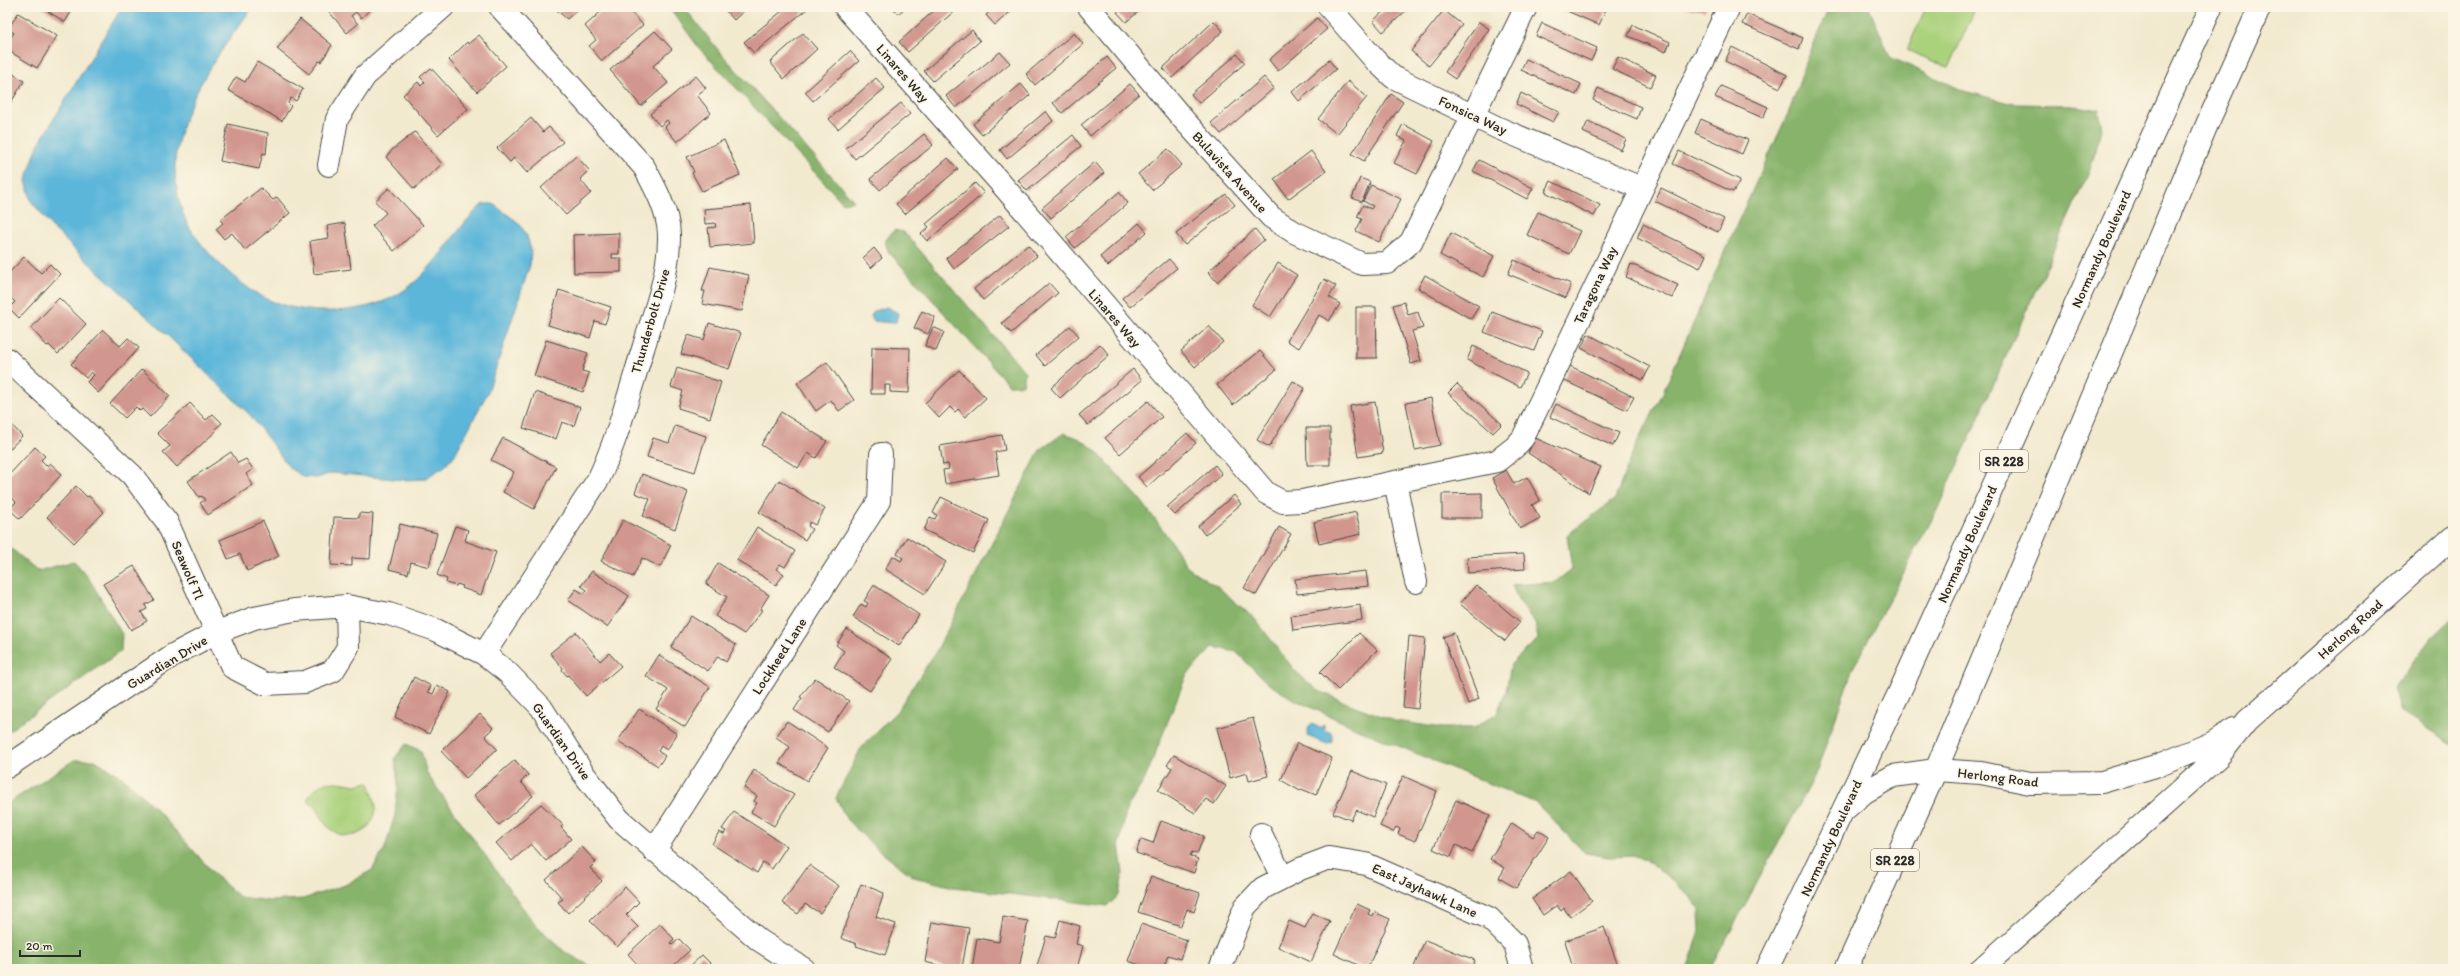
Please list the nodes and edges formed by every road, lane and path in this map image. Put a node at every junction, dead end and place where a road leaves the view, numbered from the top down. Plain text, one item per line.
1 (443, 7) edge
2 (500, 7) edge
3 (1089, 7) edge
4 (1329, 7) edge
5 (1526, 7) edge
6 (1729, 7) edge
7 (2211, 7) edge
8 (2260, 7) edge
9 (847, 8) edge
10 (1473, 116) junction
11 (329, 165) dead end
12 (1641, 188) junction
13 (7, 359) edge
14 (881, 454) dead end
15 (1395, 482) junction
16 (2453, 537) edge
17 (1416, 582) dead end
18 (347, 606) junction
19 (215, 633) junction
20 (484, 654) junction
21 (2247, 721) junction
22 (7, 767) edge
23 (1936, 770) junction
24 (1844, 810) junction
25 (1261, 834) dead end
26 (654, 850) junction
27 (1291, 873) junction
28 (804, 969) edge
29 (1220, 969) edge
30 (1522, 969) edge
31 (1767, 969) edge
32 (1846, 969) edge
33 (1981, 969) edge

1 - 11 street
2 - 20 street, Thunderbolt Drive
3 - 10 street, Bulavista Avenue
4 - 10 street, Fonsica Way
5 - 10 street, Bulavista Avenue
6 - 12 street, Taragona Way
7 - 24 street, Normandy Boulevard / SR 228
8 - 23 street, SR 228
9 - 15 street, Linares Way
10 - 12 street, Fonsica Way
12 - 15 street, Taragona Way
13 - 19 street, Seawolf Tl
14 - 26 street, Lockheed Lane
15 - 17 street
16 - 21 street, Herlong Road
18 - 19 street, Guardian Drive
18 - 19 street, Seawolf Tl
18 - 20 street, Guardian Drive
19 - 22 street, Guardian Drive
20 - 26 street, Guardian Drive
21 - 23 street, Herlong Road
21 - 33 street, Herlong Road
23 - 24 street, Herlong Road
23 - 32 street, SR 228
24 - 31 street, Normandy Boulevard / SR 228
25 - 27 street
26 - 28 street, Guardian Drive
27 - 29 street, East Jayhawk Lane
27 - 30 street, East Jayhawk Lane

